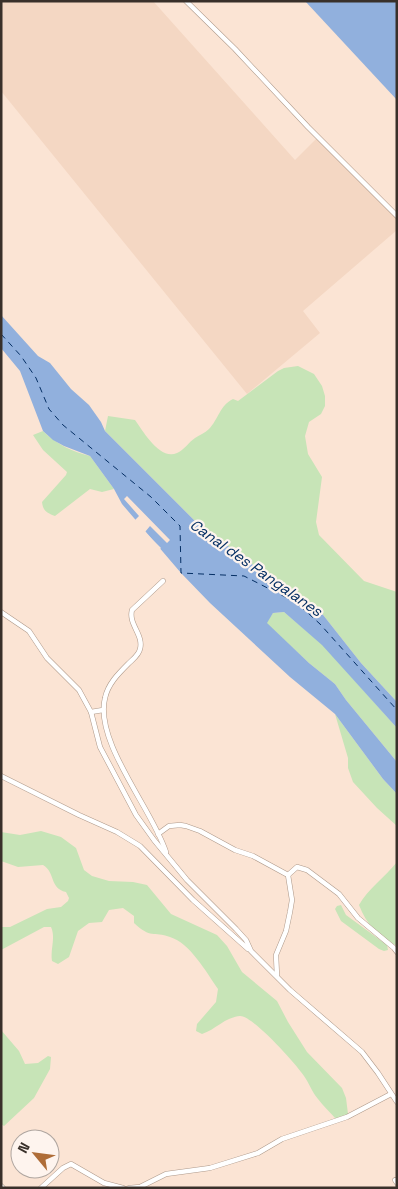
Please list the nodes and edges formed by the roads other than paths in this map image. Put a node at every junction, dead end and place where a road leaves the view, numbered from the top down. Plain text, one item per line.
1 (186, 1) edge
2 (397, 216) edge
3 (162, 582) dead end
4 (1, 612) edge
5 (103, 710) junction
6 (91, 712) junction
7 (1, 776) edge
8 (158, 834) junction
9 (166, 854) junction
10 (288, 875) junction
11 (251, 951) junction
12 (397, 952) edge
13 (277, 977) junction
14 (391, 1094) junction
15 (397, 1102) edge
16 (41, 1188) edge
17 (123, 1188) edge
18 (129, 1188) edge

1 - 2 street
3 - 5 street
4 - 6 street
5 - 6 street
5 - 8 street
6 - 9 street
7 - 11 street
8 - 9 street
8 - 10 street
9 - 11 street
10 - 12 street
10 - 13 street
11 - 13 street
13 - 14 street
14 - 15 street
14 - 18 street
16 - 17 street

